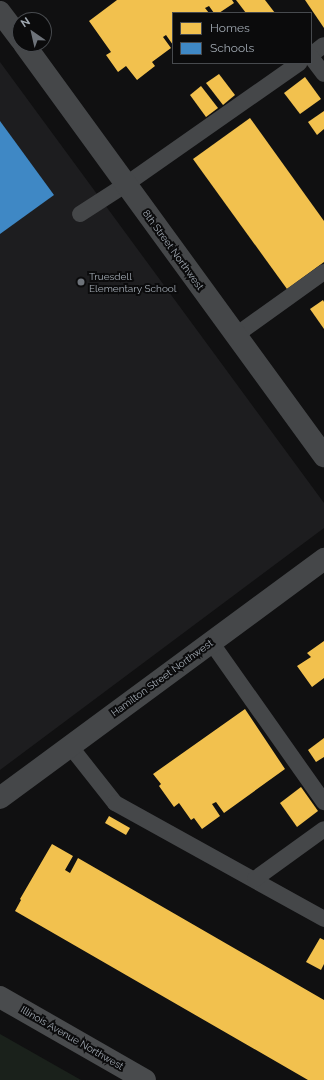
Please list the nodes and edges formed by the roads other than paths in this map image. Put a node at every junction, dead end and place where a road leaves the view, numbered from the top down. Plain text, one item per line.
1 (0, 12) edge
2 (12, 28) edge
3 (324, 45) edge
4 (30, 52) edge
5 (312, 55) edge
6 (312, 57) edge
7 (298, 64) edge
8 (324, 74) edge
9 (125, 185) junction
10 (80, 214) dead end
11 (324, 272) edge
12 (236, 335) junction
13 (324, 456) edge
14 (324, 559) edge
15 (211, 642) junction
16 (70, 746) junction
17 (0, 798) edge
18 (324, 802) edge
19 (324, 829) edge
20 (255, 879) junction
21 (324, 919) edge
22 (0, 997) edge
23 (144, 1080) edge

1 - 2 street
3 - 5 lane
4 - 9 street, 8th Street Northwest
6 - 8 lane
7 - 9 lane
9 - 10 lane
9 - 12 street, 8th Street Northwest
11 - 12 lane
12 - 13 street, 8th Street Northwest
14 - 15 street, Hamilton Street Northwest
15 - 16 street, Hamilton Street Northwest
15 - 18 lane
16 - 17 street, Hamilton Street Northwest
16 - 20 lane
19 - 20 lane
20 - 21 lane
22 - 23 street, Illinois Avenue Northwest

